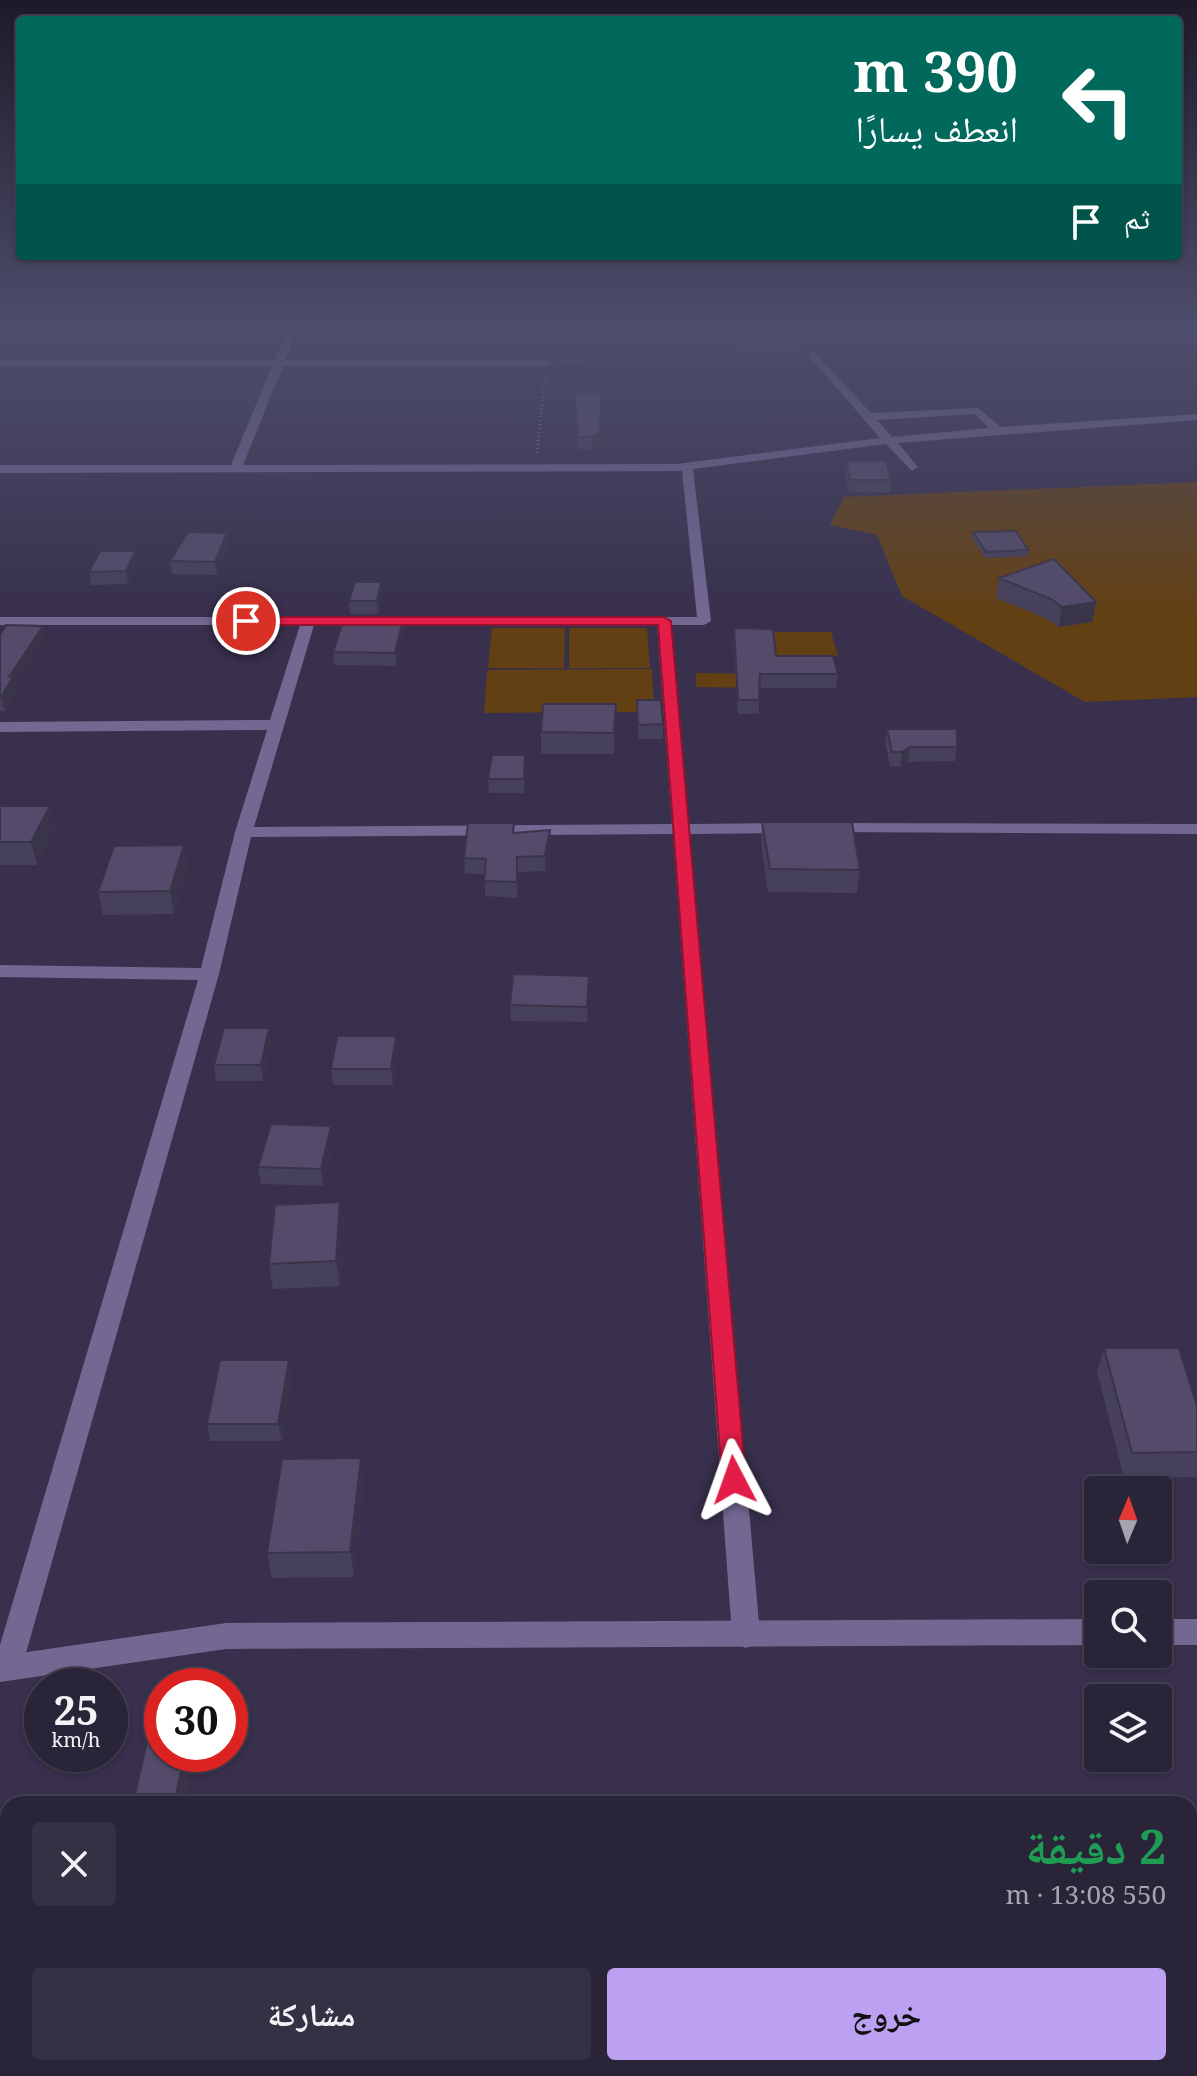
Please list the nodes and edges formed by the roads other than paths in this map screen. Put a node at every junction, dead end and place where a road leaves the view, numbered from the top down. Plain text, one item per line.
1 (253, 425) edge
2 (875, 425) edge
3 (992, 425) edge
4 (1076, 425) edge
5 (997, 430) junction
6 (890, 441) junction
7 (687, 466) junction
8 (912, 467) dead end
9 (0, 469) edge
10 (235, 469) junction
11 (0, 621) edge
12 (308, 621) junction
13 (664, 621) junction
14 (276, 725) junction
15 (0, 727) edge
16 (681, 828) junction
17 (1197, 829) edge
18 (244, 832) junction
19 (0, 971) edge
20 (209, 974) junction
21 (1084, 1632) edge
22 (1172, 1632) edge
23 (1197, 1632) edge
24 (746, 1635) junction
25 (4, 1668) edge

1 - 10 street
2 - 6 street
3 - 5 street
4 - 5 street
5 - 6 street
6 - 7 street
6 - 8 street
7 - 10 street
7 - 13 street
9 - 10 street
11 - 12 street
12 - 13 street
12 - 14 street
13 - 16 street
14 - 15 street
14 - 18 street
16 - 17 street
16 - 18 street
16 - 24 street
18 - 20 street
19 - 20 street
20 - 25 street
21 - 24 street
22 - 23 street
24 - 25 street

